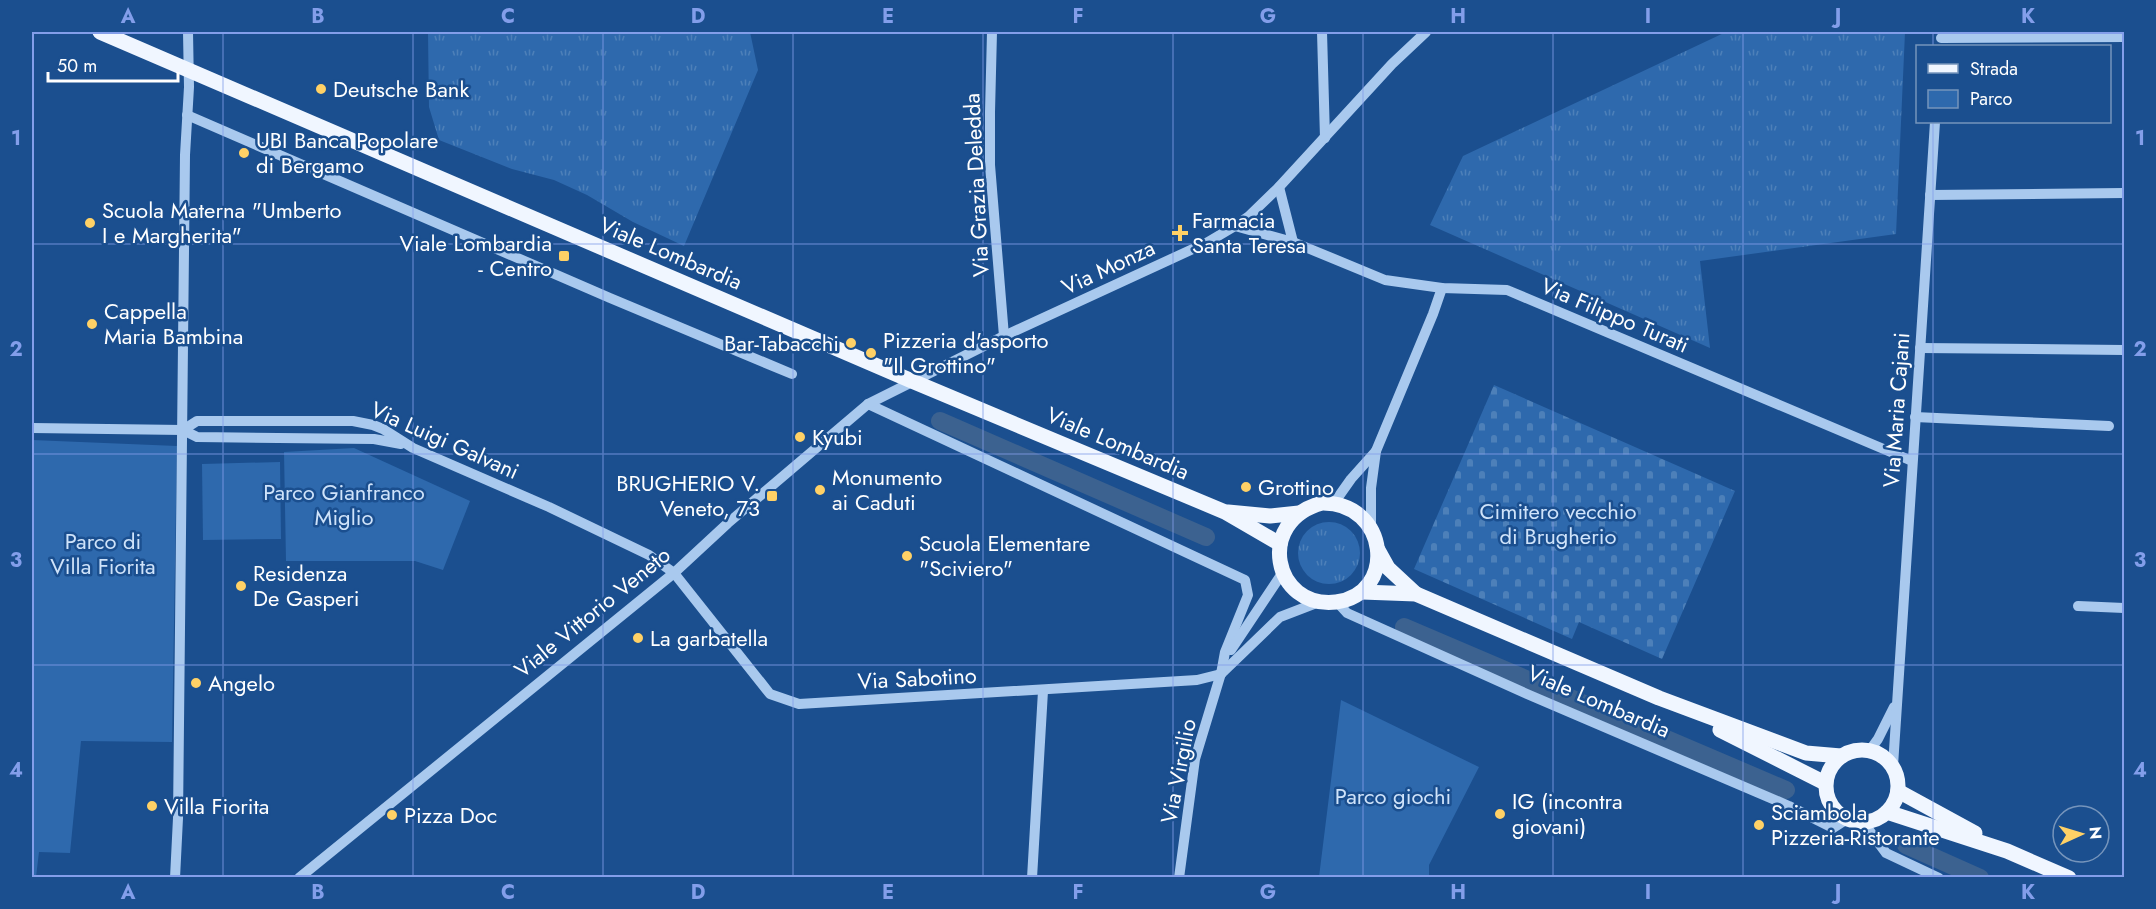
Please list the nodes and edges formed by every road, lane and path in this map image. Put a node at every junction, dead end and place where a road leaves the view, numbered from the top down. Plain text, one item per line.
1 (100, 32) edge
2 (188, 32) edge
3 (992, 32) edge
4 (1322, 32) edge
5 (1426, 32) edge
6 (2124, 37) edge
7 (1941, 39) edge
8 (189, 70) junction
9 (187, 115) junction
10 (1935, 123) edge
11 (1324, 138) junction
12 (1279, 187) junction
13 (2124, 193) edge
14 (1930, 195) junction
15 (1235, 226) junction
16 (1293, 242) junction
17 (1442, 288) junction
18 (1004, 336) junction
19 (1920, 348) junction
20 (2124, 350) edge
21 (792, 374) dead end
22 (912, 381) junction
23 (868, 404) junction
24 (1915, 417) junction
25 (2109, 426) dead end
26 (32, 428) edge
27 (183, 430) junction
28 (413, 448) junction
29 (1376, 451) junction
30 (1912, 461) junction
31 (1334, 503) junction
32 (1225, 512) junction
33 (1299, 513) junction
34 (1371, 526) junction
35 (1280, 544) junction
36 (1378, 550) junction
37 (1283, 572) junction
38 (674, 573) junction
39 (1362, 592) junction
40 (1416, 594) junction
41 (1319, 602) junction
42 (1337, 602) junction
43 (2079, 606) dead end
44 (2124, 608) edge
45 (1221, 674) junction
46 (1043, 691) junction
47 (1659, 698) junction
48 (1897, 702) junction
49 (1870, 750) junction
50 (1841, 756) junction
51 (1893, 766) junction
52 (1825, 783) junction
53 (1898, 791) junction
54 (1887, 812) junction
55 (1846, 819) junction
56 (1863, 822) junction
57 (2007, 851) junction
58 (174, 878) edge
59 (299, 878) edge
60 (1032, 878) edge
61 (1179, 878) edge
62 (1939, 878) edge
63 (2069, 878) edge

1 - 8 main road, Viale Lombardia
2 - 8 street
3 - 18 street, Via Grazia Deledda
4 - 11 street
5 - 11 street, Via Monza
6 - 7 street
8 - 9 street
8 - 22 main road, Viale Lombardia
9 - 21 street
9 - 27 street
10 - 14 street, Via Maria Cajani
11 - 12 street, Via Monza
12 - 15 street, Via Monza
12 - 16 street
13 - 14 street
14 - 19 street, Via Maria Cajani
15 - 16 street, Via Filippo Turati
15 - 18 street, Via Monza
16 - 17 street, Via Filippo Turati
17 - 29 street
17 - 30 street, Via Filippo Turati
18 - 22 street, Via Monza
19 - 20 street
19 - 24 street, Via Maria Cajani
22 - 23 street, Viale Vittorio Veneto
22 - 32 main road, Viale Lombardia
23 - 38 street, Viale Vittorio Veneto
23 - 45 street
24 - 25 street
24 - 30 street, Via Maria Cajani
26 - 27 street
27 - 28 street
27 - 28 street, Via Luigi Galvani
27 - 58 street
28 - 38 street, Via Luigi Galvani
29 - 31 street
29 - 34 street
30 - 48 street, Via Maria Cajani
31 - 33 main road
31 - 34 main road
32 - 33 main road, Viale Lombardia
32 - 35 main road, Viale Lombardia
33 - 35 main road
34 - 36 main road
35 - 37 main road
36 - 39 main road
36 - 40 main road, Viale Lombardia
37 - 41 main road
37 - 45 street, Via Virgilio
38 - 46 street, Via Sabotino
38 - 59 street, Viale Vittorio Veneto
39 - 40 main road, Viale Lombardia
39 - 42 main road
40 - 47 main road, Viale Lombardia
41 - 42 main road
41 - 45 street, Via Virgilio
42 - 55 street, Viale Lombardia
43 - 44 street
45 - 46 street, Via Sabotino
45 - 61 street, Via Virgilio
46 - 60 street
47 - 50 main road, Viale Lombardia
47 - 52 main road, Viale Lombardia
48 - 49 street, Via Maria Cajani
48 - 51 street, Via Maria Cajani
49 - 50 main road
49 - 51 main road
50 - 52 main road
51 - 53 main road
52 - 55 main road
53 - 54 main road
53 - 57 main road
54 - 56 main road
54 - 57 main road
55 - 56 main road
56 - 62 street
57 - 63 main road

